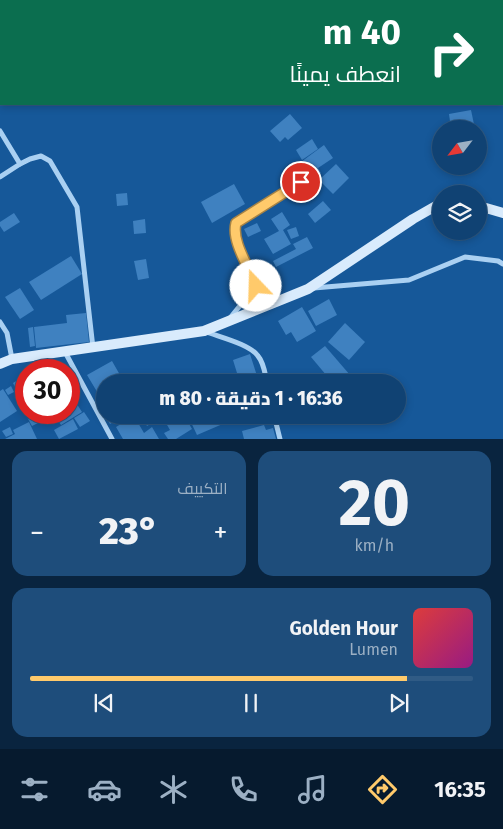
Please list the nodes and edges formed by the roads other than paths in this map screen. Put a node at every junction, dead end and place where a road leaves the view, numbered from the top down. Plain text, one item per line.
1 (0, 131) edge
2 (20, 164) junction
3 (0, 177) edge
4 (301, 182) dead end
5 (432, 208) edge
6 (487, 208) edge
7 (503, 213) edge
8 (503, 264) edge
9 (308, 289) junction
10 (0, 322) edge
11 (227, 322) junction
12 (204, 331) junction
13 (93, 348) junction
14 (65, 352) junction
15 (12, 359) junction
16 (0, 364) edge
17 (265, 374) edge
18 (276, 424) edge
19 (112, 439) edge
20 (280, 439) edge

1 - 2 street
2 - 3 street
2 - 13 street
4 - 11 street
5 - 9 main road
6 - 7 main road
8 - 9 street
9 - 11 main road
10 - 15 street
11 - 12 main road
12 - 13 main road
12 - 17 street
13 - 14 main road
14 - 15 main road
14 - 19 street
15 - 16 main road
18 - 20 street

